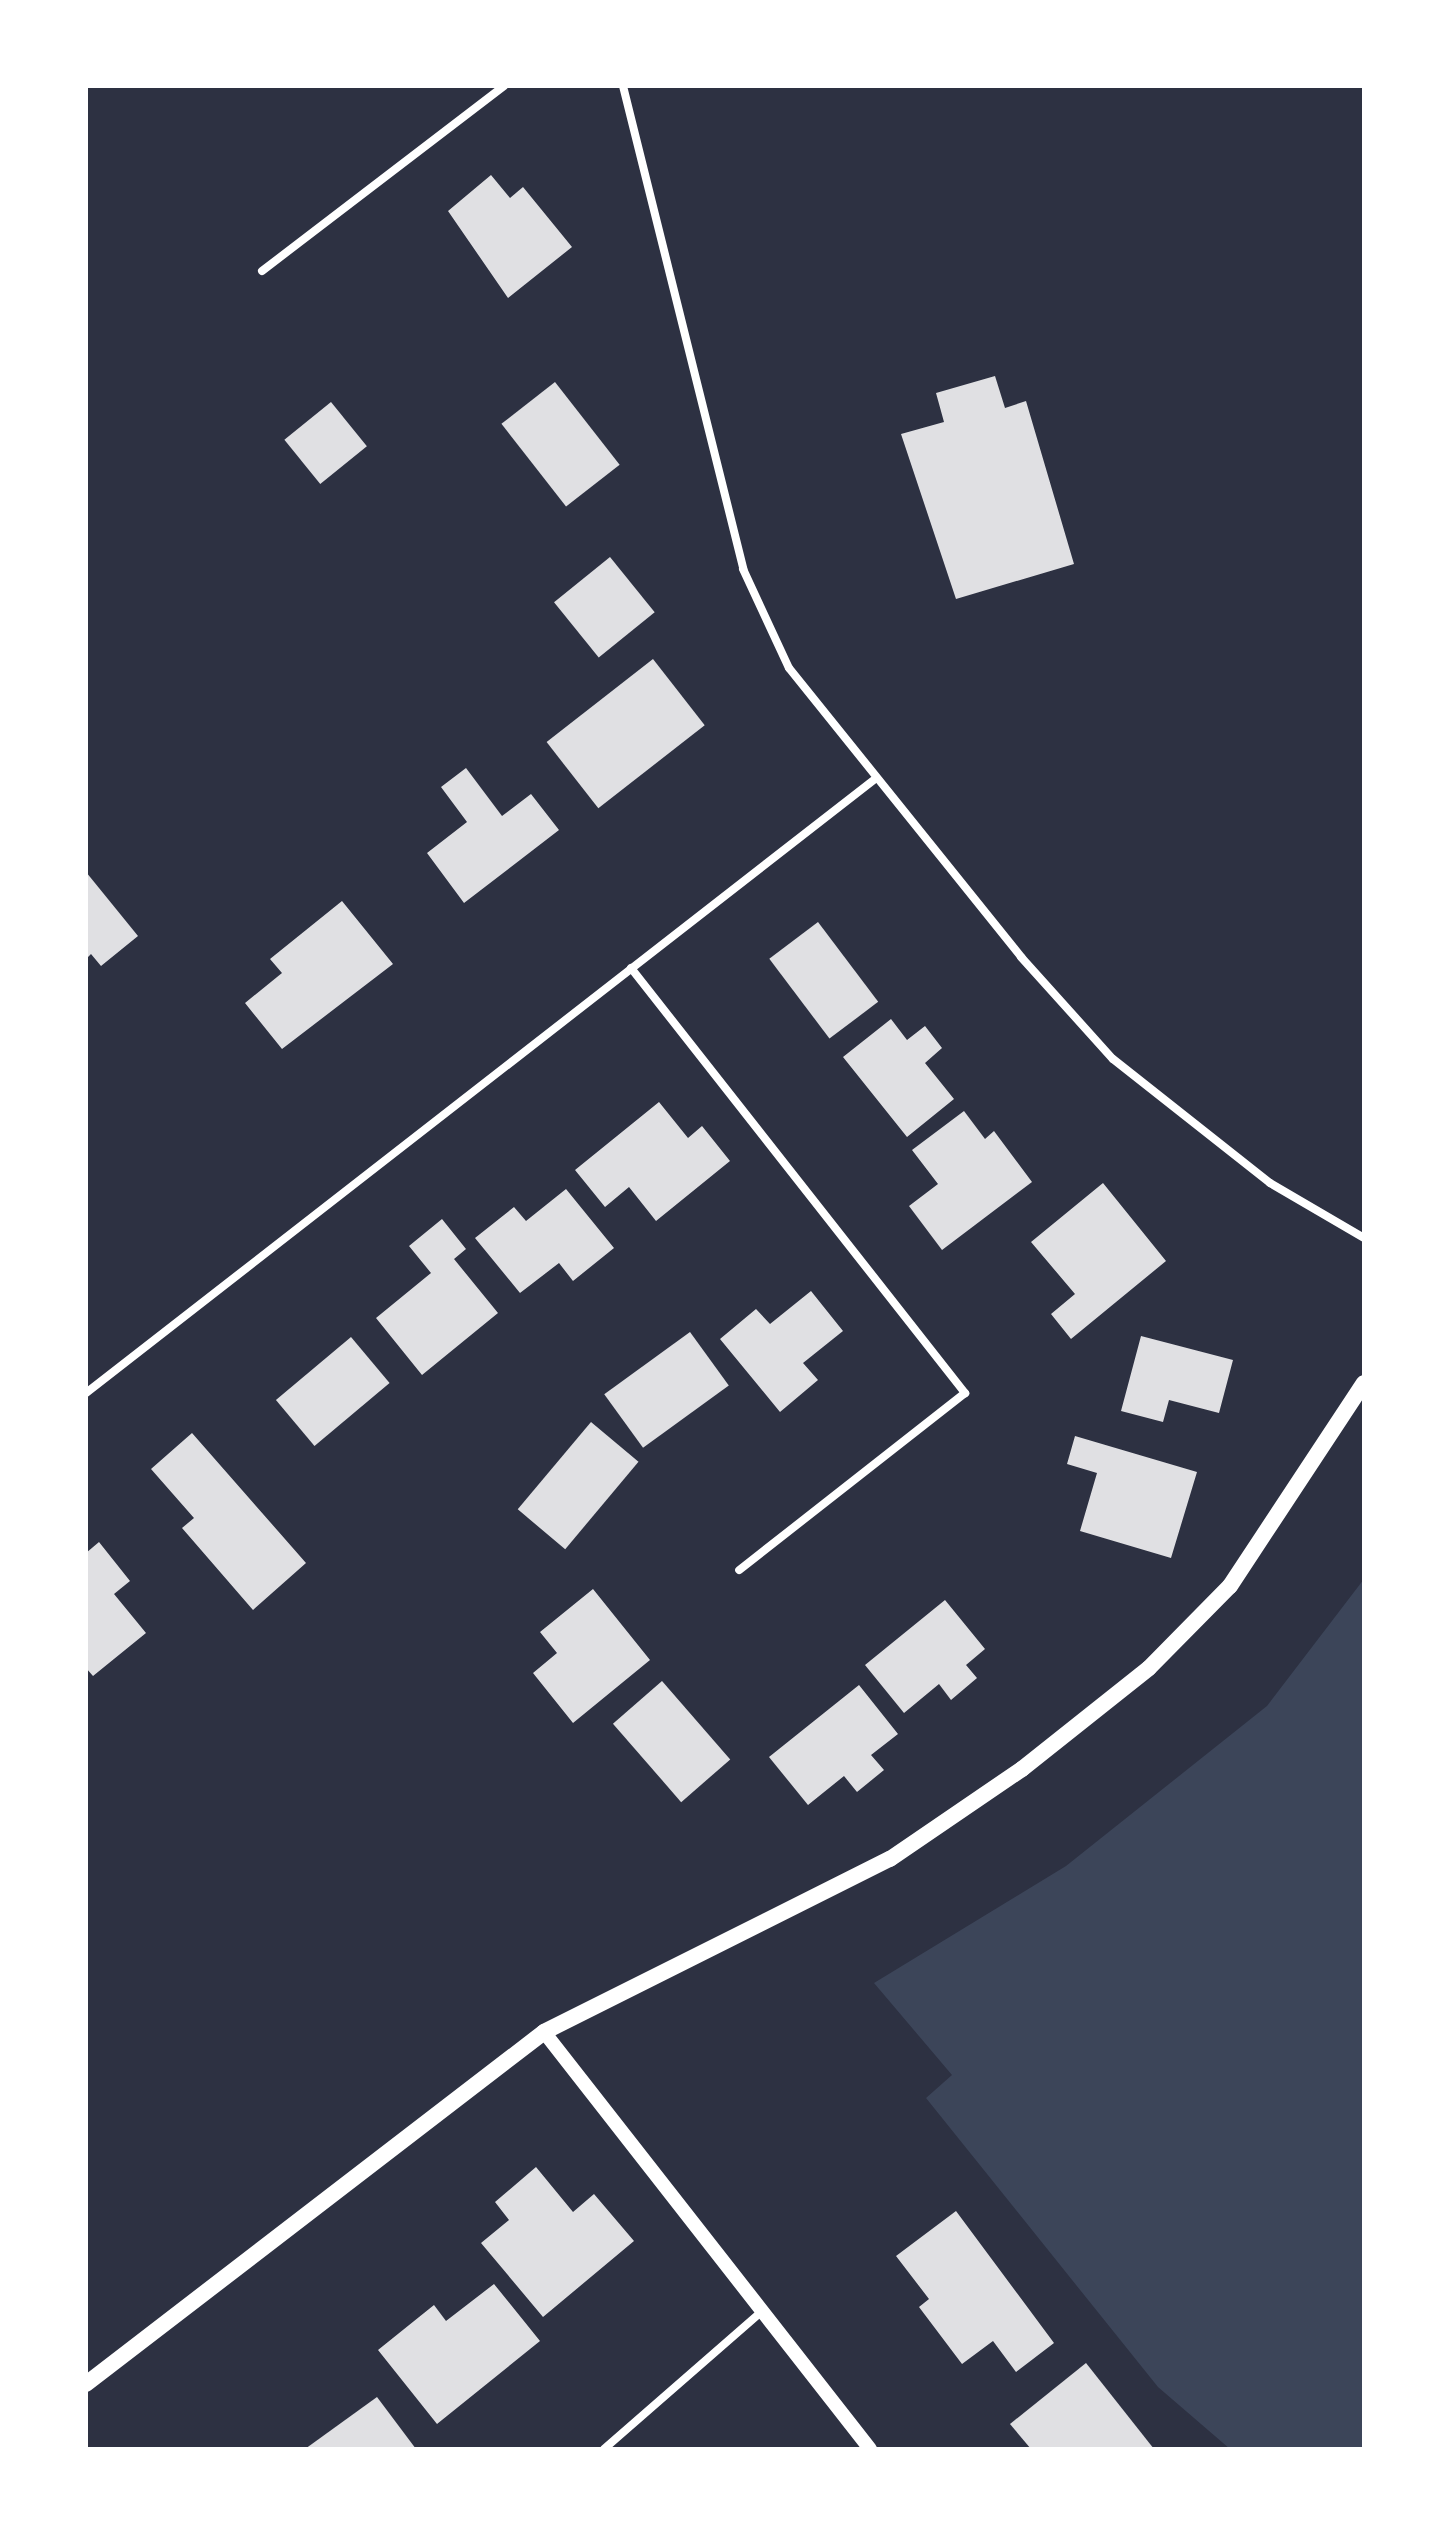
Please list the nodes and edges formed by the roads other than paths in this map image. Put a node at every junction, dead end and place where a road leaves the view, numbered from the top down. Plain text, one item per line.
1 (504, 86) edge
2 (623, 86) edge
3 (262, 271) dead end
4 (875, 779) junction
5 (631, 968) junction
6 (1364, 1238) edge
7 (1364, 1383) edge
8 (86, 1393) edge
9 (739, 1570) dead end
10 (544, 2032) junction
11 (762, 2311) junction
12 (86, 2384) edge
13 (604, 2449) edge
14 (870, 2449) edge

1 - 3 street
2 - 4 street
4 - 5 street
4 - 6 street
5 - 8 street
5 - 9 street
7 - 10 main road
10 - 11 street
10 - 12 main road
11 - 13 street
11 - 14 street

